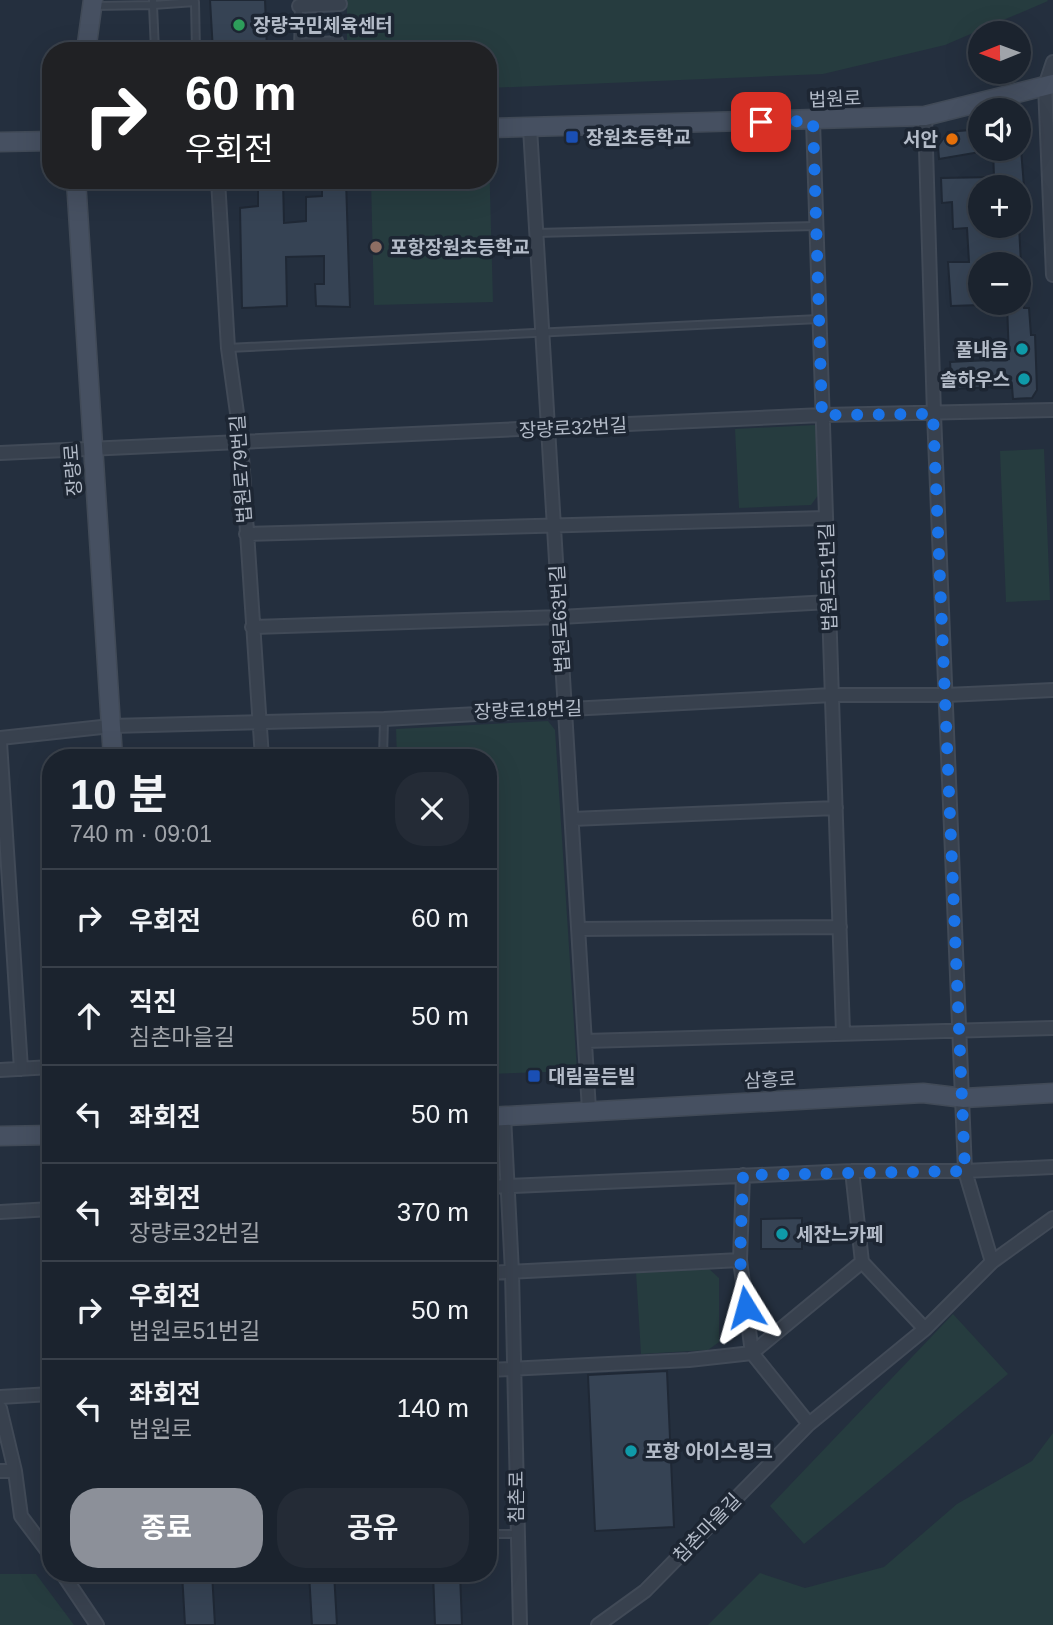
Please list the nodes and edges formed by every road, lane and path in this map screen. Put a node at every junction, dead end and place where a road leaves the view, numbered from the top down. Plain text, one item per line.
1 (153, 2) edge
2 (93, 3) edge
3 (299, 3) edge
4 (340, 4) dead end
5 (339, 40) dead end
6 (87, 42) edge
7 (155, 42) edge
8 (196, 42) edge
9 (299, 42) joint
10 (1053, 62) edge
11 (1049, 85) edge
12 (925, 116) junction
13 (813, 121) junction
14 (497, 128) edge
15 (530, 128) junction
16 (42, 141) edge
17 (0, 142) edge
18 (77, 189) edge
19 (219, 189) edge
20 (1051, 195) edge
21 (816, 226) junction
22 (536, 233) junction
23 (1053, 275) edge
24 (819, 319) junction
25 (542, 334) junction
26 (228, 348) junction
27 (1053, 410) edge
28 (933, 414) junction
29 (822, 415) junction
30 (548, 429) junction
31 (241, 442) junction
32 (93, 448) junction
33 (0, 453) edge
34 (826, 518) junction
35 (554, 524) junction
36 (246, 534) junction
37 (829, 602) junction
38 (560, 617) junction
39 (252, 627) junction
40 (1053, 690) edge
41 (832, 695) junction
42 (946, 695) junction
43 (565, 709) junction
44 (384, 719) junction
45 (260, 720) junction
46 (111, 726) junction
47 (0, 740) edge
48 (112, 749) edge
49 (262, 749) edge
50 (383, 749) edge
51 (836, 808) junction
52 (572, 819) junction
53 (840, 927) junction
54 (578, 929) junction
55 (1053, 1028) edge
56 (843, 1033) junction
57 (959, 1033) junction
58 (585, 1041) junction
59 (42, 1068) edge
60 (22, 1069) junction
61 (0, 1070) edge
62 (1053, 1093) edge
63 (964, 1098) junction
64 (589, 1110) junction
65 (497, 1116) edge
66 (497, 1123) edge
67 (42, 1135) edge
68 (0, 1136) edge
69 (1053, 1167) edge
70 (852, 1171) junction
71 (965, 1171) junction
72 (743, 1175) junction
73 (497, 1186) edge
74 (506, 1186) junction
75 (42, 1210) edge
76 (0, 1212) edge
77 (1053, 1218) edge
78 (740, 1260) junction
79 (862, 1262) junction
80 (992, 1262) junction
81 (512, 1272) junction
82 (497, 1273) edge
83 (925, 1329) junction
84 (752, 1353) junction
85 (515, 1369) junction
86 (497, 1370) edge
87 (42, 1395) edge
88 (0, 1397) edge
89 (0, 1408) edge
90 (809, 1424) junction
91 (0, 1471) edge
92 (15, 1471) junction
93 (497, 1534) edge
94 (516, 1534) junction
95 (42, 1542) edge
96 (68, 1582) edge
97 (97, 1625) edge
98 (520, 1625) edge
99 (598, 1625) edge

1 - 2 lane
1 - 7 lane
1 - 8 lane
2 - 6 main road
3 - 4 street
3 - 9 lane
5 - 9 lane
10 - 11 street
11 - 12 main road, 법원로
11 - 20 street
12 - 13 main road, 법원로
12 - 28 street
13 - 15 main road, 법원로
13 - 21 street, 법원로51번길
14 - 15 main road, 법원로
15 - 22 street, 법원로63번길
16 - 17 main road
18 - 32 main road, 장량로
19 - 26 street, 법원로79번길
20 - 23 street
21 - 22 lane
21 - 24 street, 법원로51번길
22 - 25 street, 법원로63번길
24 - 25 lane
24 - 29 street, 법원로51번길
25 - 26 lane
25 - 30 street, 법원로63번길
26 - 31 street, 법원로79번길
27 - 28 street, 장량로32번길
28 - 29 street, 장량로32번길
28 - 42 street
29 - 30 street, 장량로32번길
29 - 34 street, 법원로51번길
30 - 31 street, 장량로32번길
30 - 35 street, 법원로63번길
31 - 32 street, 장량로32번길
31 - 36 street, 법원로79번길
32 - 33 street, 장량로32번길
32 - 46 main road, 장량로
34 - 35 street
34 - 37 street, 법원로51번길
35 - 36 street
35 - 38 street, 법원로63번길
36 - 39 street, 법원로79번길
37 - 38 street
37 - 41 street, 법원로51번길
38 - 39 street
38 - 43 street, 법원로63번길
39 - 45 street, 법원로79번길
40 - 42 street, 장량로18번길
41 - 42 street, 장량로18번길
41 - 43 street, 장량로18번길
41 - 51 street, 법원로51번길
42 - 57 street
43 - 44 street, 장량로18번길
43 - 52 street, 법원로63번길
44 - 45 street, 장량로18번길
44 - 50 lane
45 - 46 street, 장량로18번길
45 - 49 street, 법원로79번길
46 - 47 street, 장량로18번길
46 - 48 main road, 장량로
47 - 60 street
51 - 52 street
51 - 53 street, 법원로51번길
52 - 54 street, 법원로63번길
53 - 54 street
53 - 56 street, 법원로51번길
54 - 58 street, 법원로63번길
55 - 57 street
56 - 57 street
56 - 58 street
57 - 63 street
58 - 64 street, 법원로63번길
59 - 60 street
60 - 61 street
62 - 63 main road, 삼흥로
63 - 64 main road, 삼흥로
63 - 71 street
64 - 65 main road, 삼흥로
66 - 74 street, 침촌로
67 - 68 main road
69 - 71 street
70 - 71 street
70 - 72 street
70 - 79 street
71 - 80 street
72 - 74 street
72 - 78 street
73 - 74 street
74 - 81 street, 침촌로
75 - 76 street
77 - 80 street, 침촌마을길
78 - 81 street
78 - 84 street
79 - 83 street
79 - 84 street
80 - 83 street, 침촌마을길
81 - 82 street
81 - 85 street, 침촌로
83 - 90 street, 침촌마을길
84 - 85 street
84 - 90 street
85 - 86 street
85 - 94 street, 침촌로
87 - 88 street
89 - 92 street
90 - 99 street, 침촌마을길
91 - 92 street
92 - 95 street
93 - 94 lane
94 - 98 street, 침촌로
96 - 97 street

